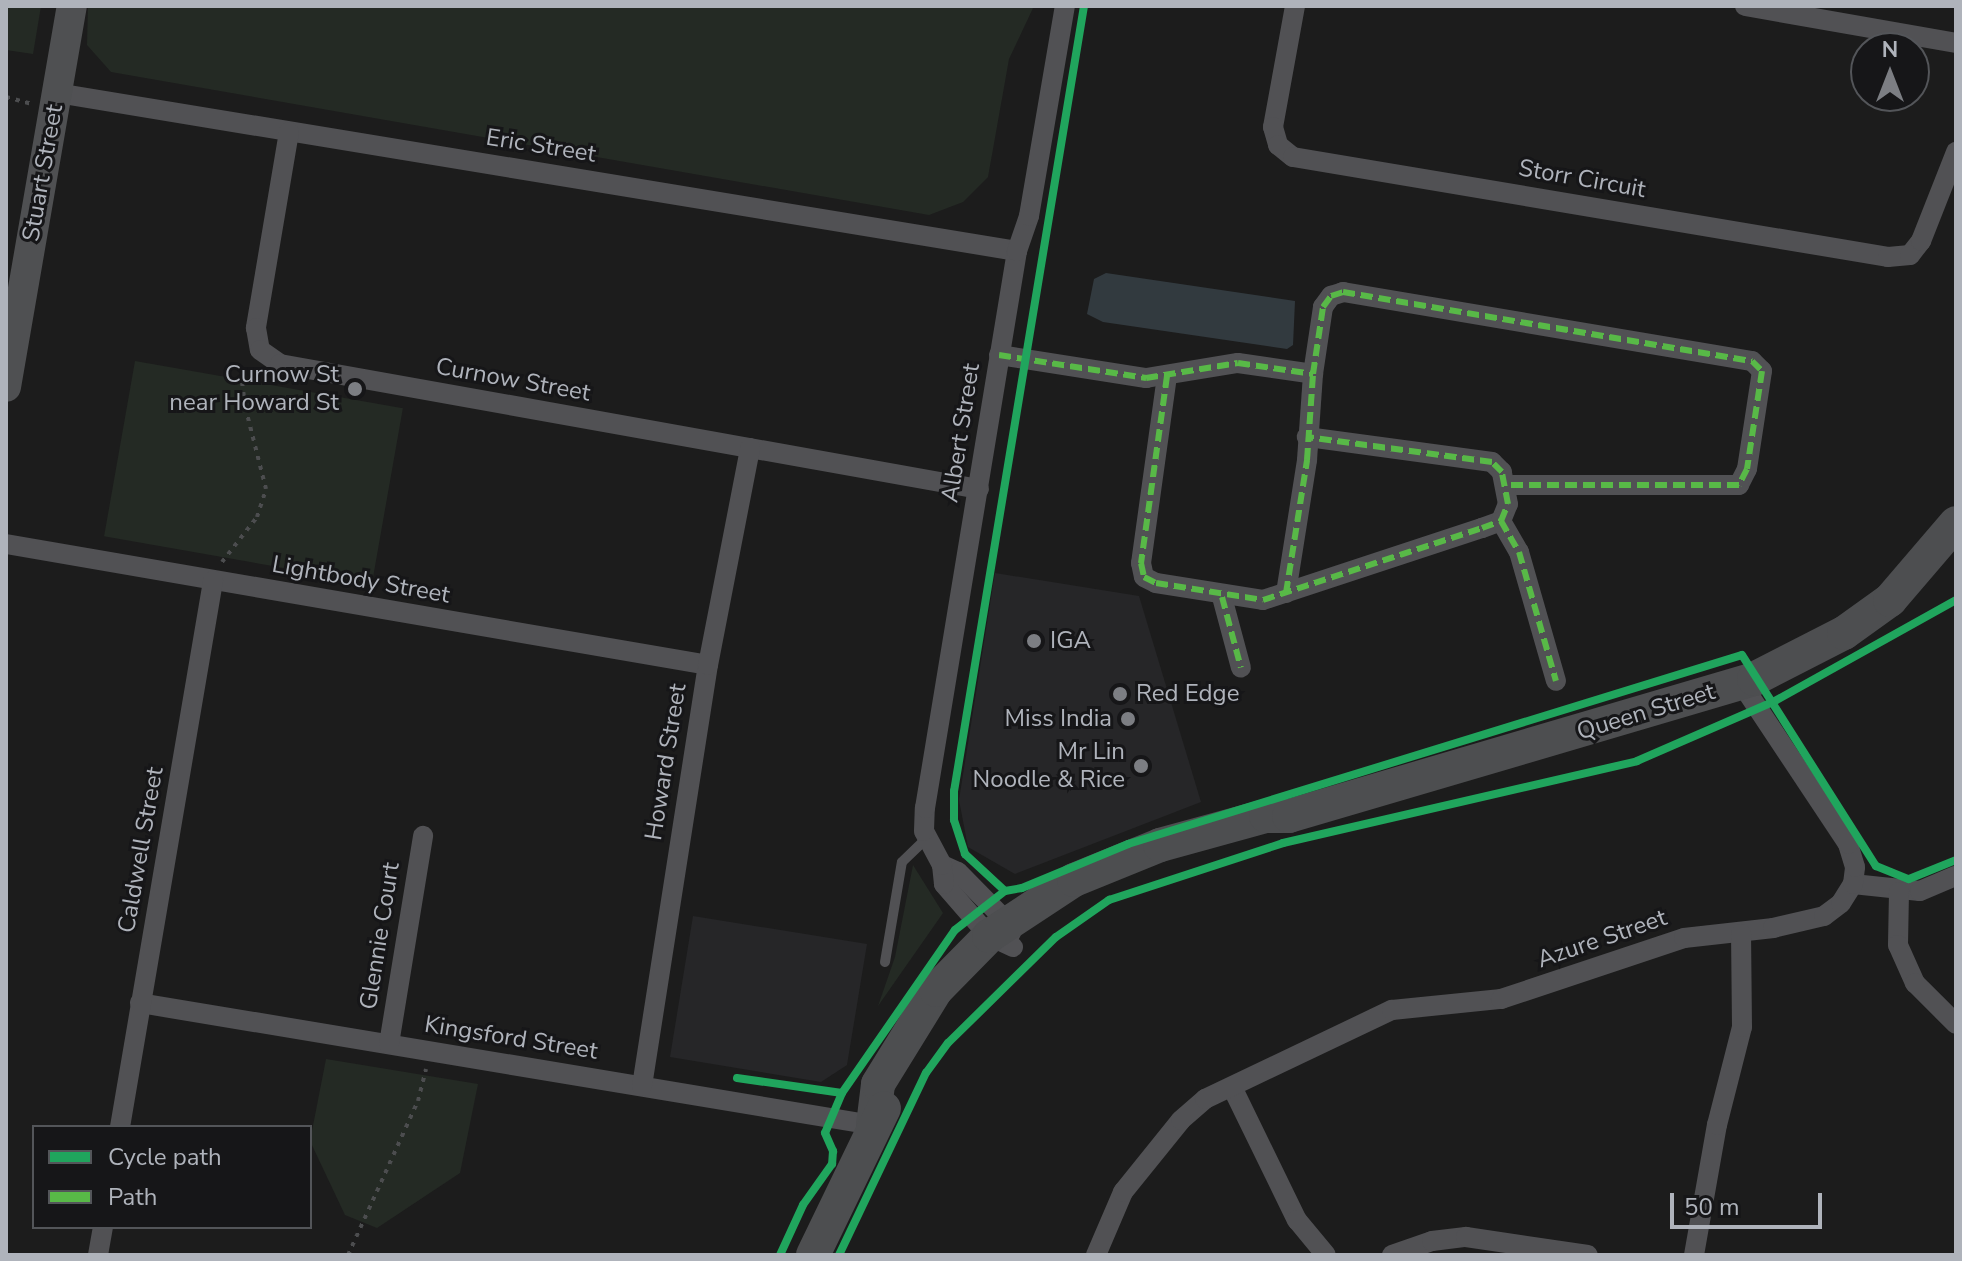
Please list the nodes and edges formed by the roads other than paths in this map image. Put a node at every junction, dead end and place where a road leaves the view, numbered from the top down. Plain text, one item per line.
1 (72, 6) edge
2 (1065, 6) edge
3 (1295, 6) edge
4 (1745, 6) edge
5 (1956, 43) edge
6 (57, 93) junction
7 (289, 132) junction
8 (1956, 152) edge
9 (1017, 251) junction
10 (999, 355) junction
11 (1313, 374) junction
12 (1167, 376) junction
13 (6, 387) edge
14 (1307, 437) junction
15 (750, 448) junction
16 (1507, 485) junction
17 (979, 489) junction
18 (1501, 521) junction
19 (1956, 523) edge
20 (6, 544) edge
21 (210, 580) junction
22 (1286, 593) junction
23 (1222, 597) junction
24 (708, 665) junction
25 (1241, 668) dead end
26 (1556, 681) dead end
27 (1741, 683) junction
28 (423, 836) dead end
29 (926, 839) junction
30 (1956, 876) edge
31 (1853, 884) junction
32 (1899, 892) junction
33 (1741, 934) junction
34 (1004, 936) junction
35 (885, 962) dead end
36 (140, 1003) junction
37 (1956, 1024) edge
38 (389, 1044) junction
39 (642, 1086) junction
40 (1232, 1087) junction
41 (120, 1125) edge
42 (873, 1125) junction
43 (103, 1229) edge
44 (814, 1254) edge
45 (98, 1255) edge
46 (1096, 1255) edge
47 (1326, 1255) edge
48 (1392, 1255) edge
49 (1588, 1255) edge
50 (1694, 1255) edge

1 - 6 street, Stuart Street
2 - 9 street, Albert Street
3 - 8 street, Storr Circuit
4 - 5 street
6 - 7 street, Eric Street
6 - 13 street, Stuart Street
7 - 9 street, Eric Street
7 - 15 street, Curnow Street
9 - 10 street, Albert Street
10 - 12 street
10 - 17 street, Albert Street
11 - 12 street
11 - 14 street
11 - 16 street
12 - 23 street
14 - 16 street
14 - 22 street
15 - 17 street, Curnow Street
15 - 24 street, Howard Street
16 - 18 street
17 - 29 street, Albert Street
18 - 22 street
18 - 26 street
19 - 27 main road, Queen Street
20 - 21 street, Lightbody Street
21 - 24 street, Lightbody Street
21 - 36 street, Caldwell Street
22 - 23 street
23 - 25 street
24 - 39 street, Howard Street
27 - 31 street
27 - 34 main road, Queen Street
28 - 38 street, Glennie Court
29 - 34 street
29 - 35 lane
30 - 32 street
31 - 32 street
31 - 33 street, Azure Street
32 - 37 street
33 - 40 street, Azure Street
33 - 50 street
34 - 42 main road, Queen Street
36 - 38 street, Kingsford Street
36 - 41 street, Caldwell Street
38 - 39 street, Kingsford Street
39 - 42 street, Kingsford Street
40 - 46 street, Azure Street
40 - 47 street
42 - 44 main road, Queen Street
43 - 45 street
48 - 49 street

